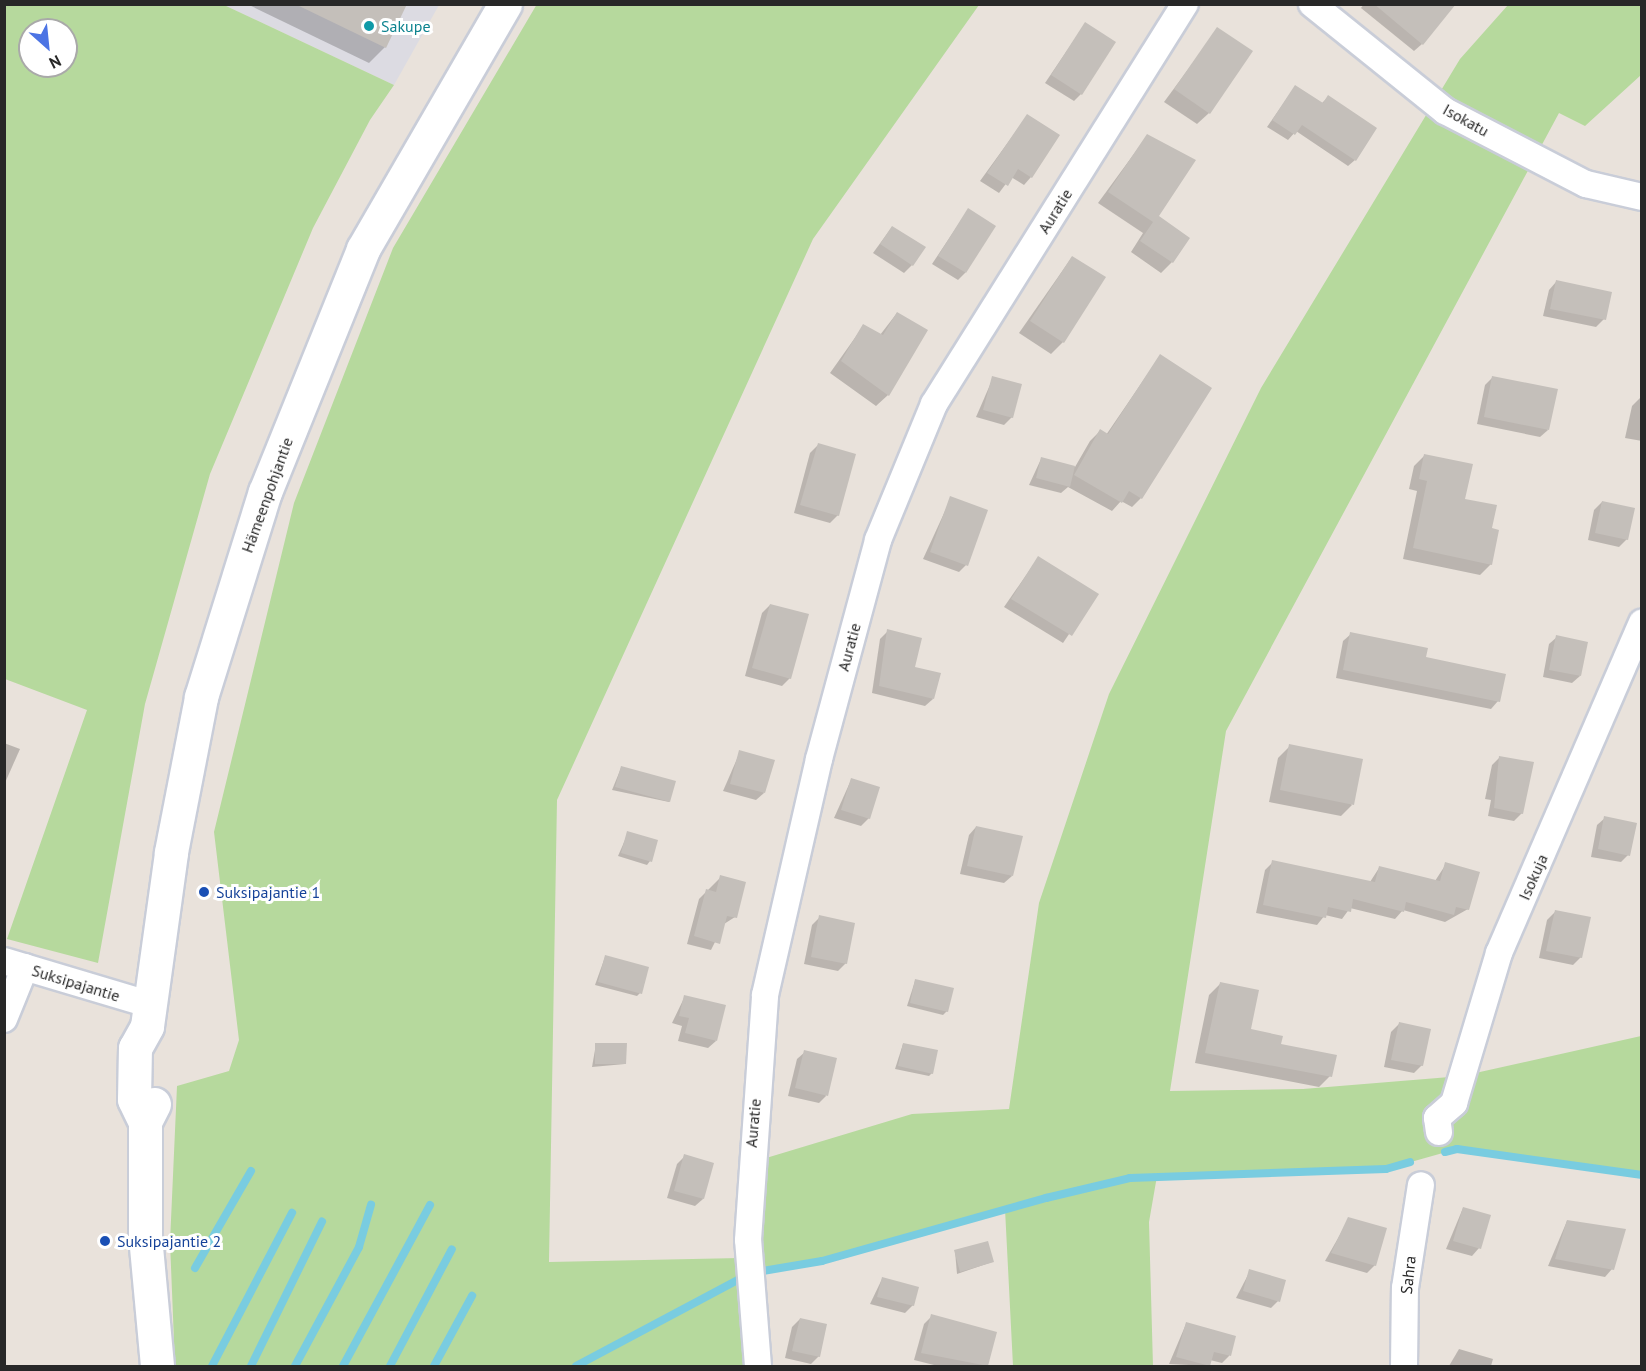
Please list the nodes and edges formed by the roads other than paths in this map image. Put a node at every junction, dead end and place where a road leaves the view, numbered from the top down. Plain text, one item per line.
1 (505, 4) edge
2 (1185, 4) edge
3 (1311, 4) edge
4 (1641, 197) edge
5 (1641, 623) edge
6 (15, 964) edge
7 (148, 1015) junction
8 (4, 1019) edge
9 (1439, 1132) dead end
10 (1421, 1185) dead end
11 (157, 1366) edge
12 (758, 1366) edge
13 (1404, 1366) edge

1 - 7 main road, Hämeenpohjantie
2 - 12 street, Auratie
3 - 4 street, Isokatu
5 - 9 street, Isokuja
6 - 7 street, Suksipajantie
6 - 8 street
7 - 11 main road, Hämeenpohjantie
10 - 13 street, Sahra

